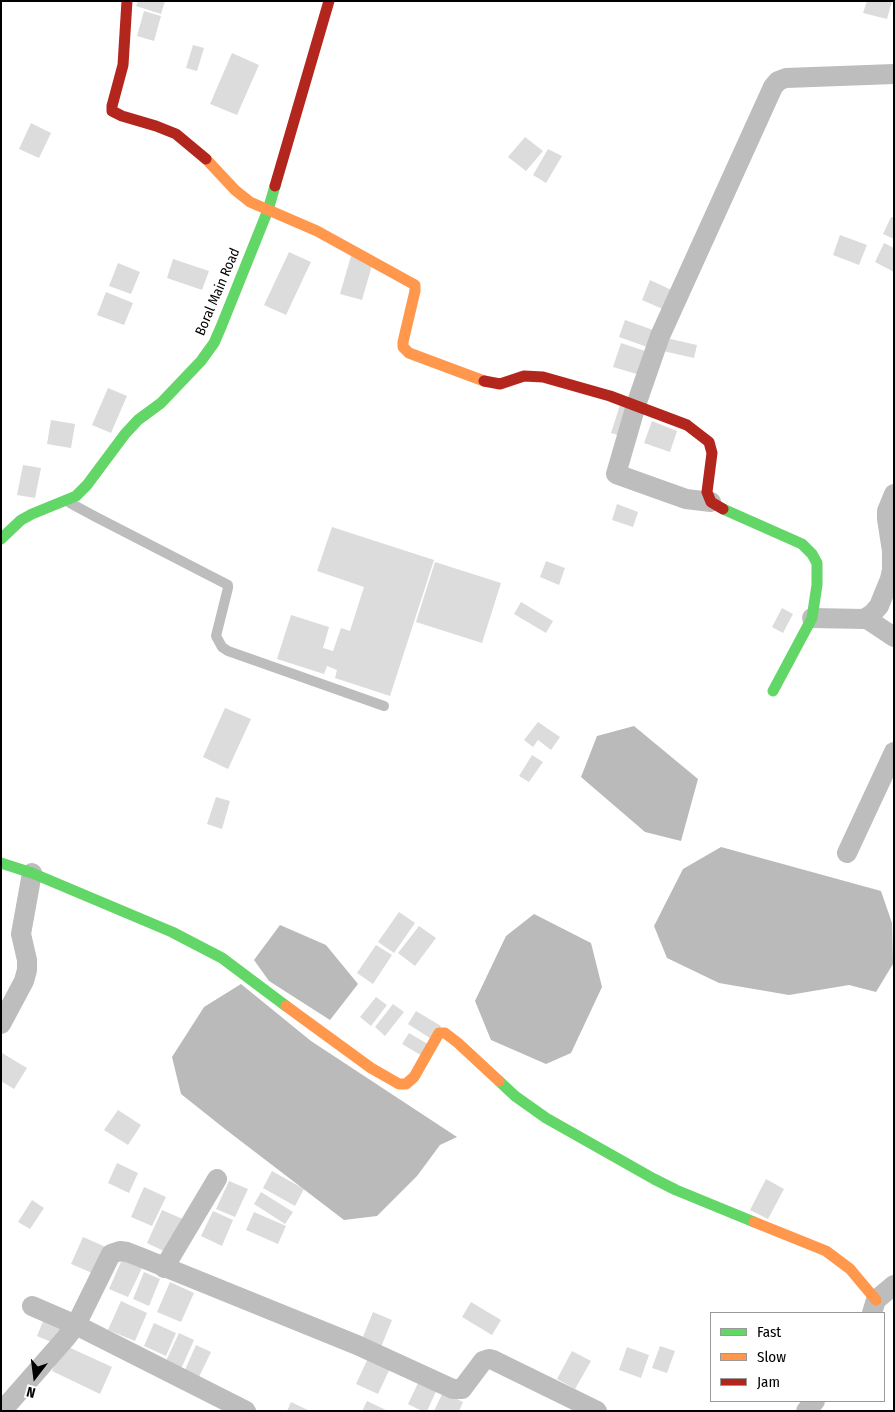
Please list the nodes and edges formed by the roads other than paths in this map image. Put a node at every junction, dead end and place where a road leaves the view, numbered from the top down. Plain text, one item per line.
1 (127, 1) edge
2 (329, 1) edge
3 (894, 74) edge
4 (268, 210) junction
5 (636, 405) junction
6 (894, 494) edge
7 (67, 501) junction
8 (711, 502) junction
9 (1, 539) edge
10 (812, 618) junction
11 (867, 619) junction
12 (894, 637) edge
13 (772, 691) dead end
14 (384, 706) dead end
15 (894, 752) edge
16 (847, 853) dead end
17 (1, 863) edge
18 (32, 873) junction
19 (1, 1024) edge
20 (217, 1179) dead end
21 (164, 1268) junction
22 (894, 1285) edge
23 (32, 1306) dead end
24 (874, 1307) edge
25 (76, 1324) junction
26 (2, 1411) edge
27 (246, 1411) edge
28 (597, 1411) edge

1 - 4 street
2 - 4 street, Boral Main Road
3 - 5 street
4 - 5 street
4 - 7 street, Boral Main Road
5 - 8 street
5 - 8 street
6 - 11 street
7 - 9 street, Boral Main Road
7 - 14 lane
8 - 10 street
10 - 11 street
10 - 13 street
11 - 12 street
15 - 16 street
17 - 18 street
18 - 19 street
18 - 24 street
20 - 21 street
21 - 25 street
21 - 28 street
22 - 24 street
23 - 25 street
25 - 26 street
25 - 27 street

